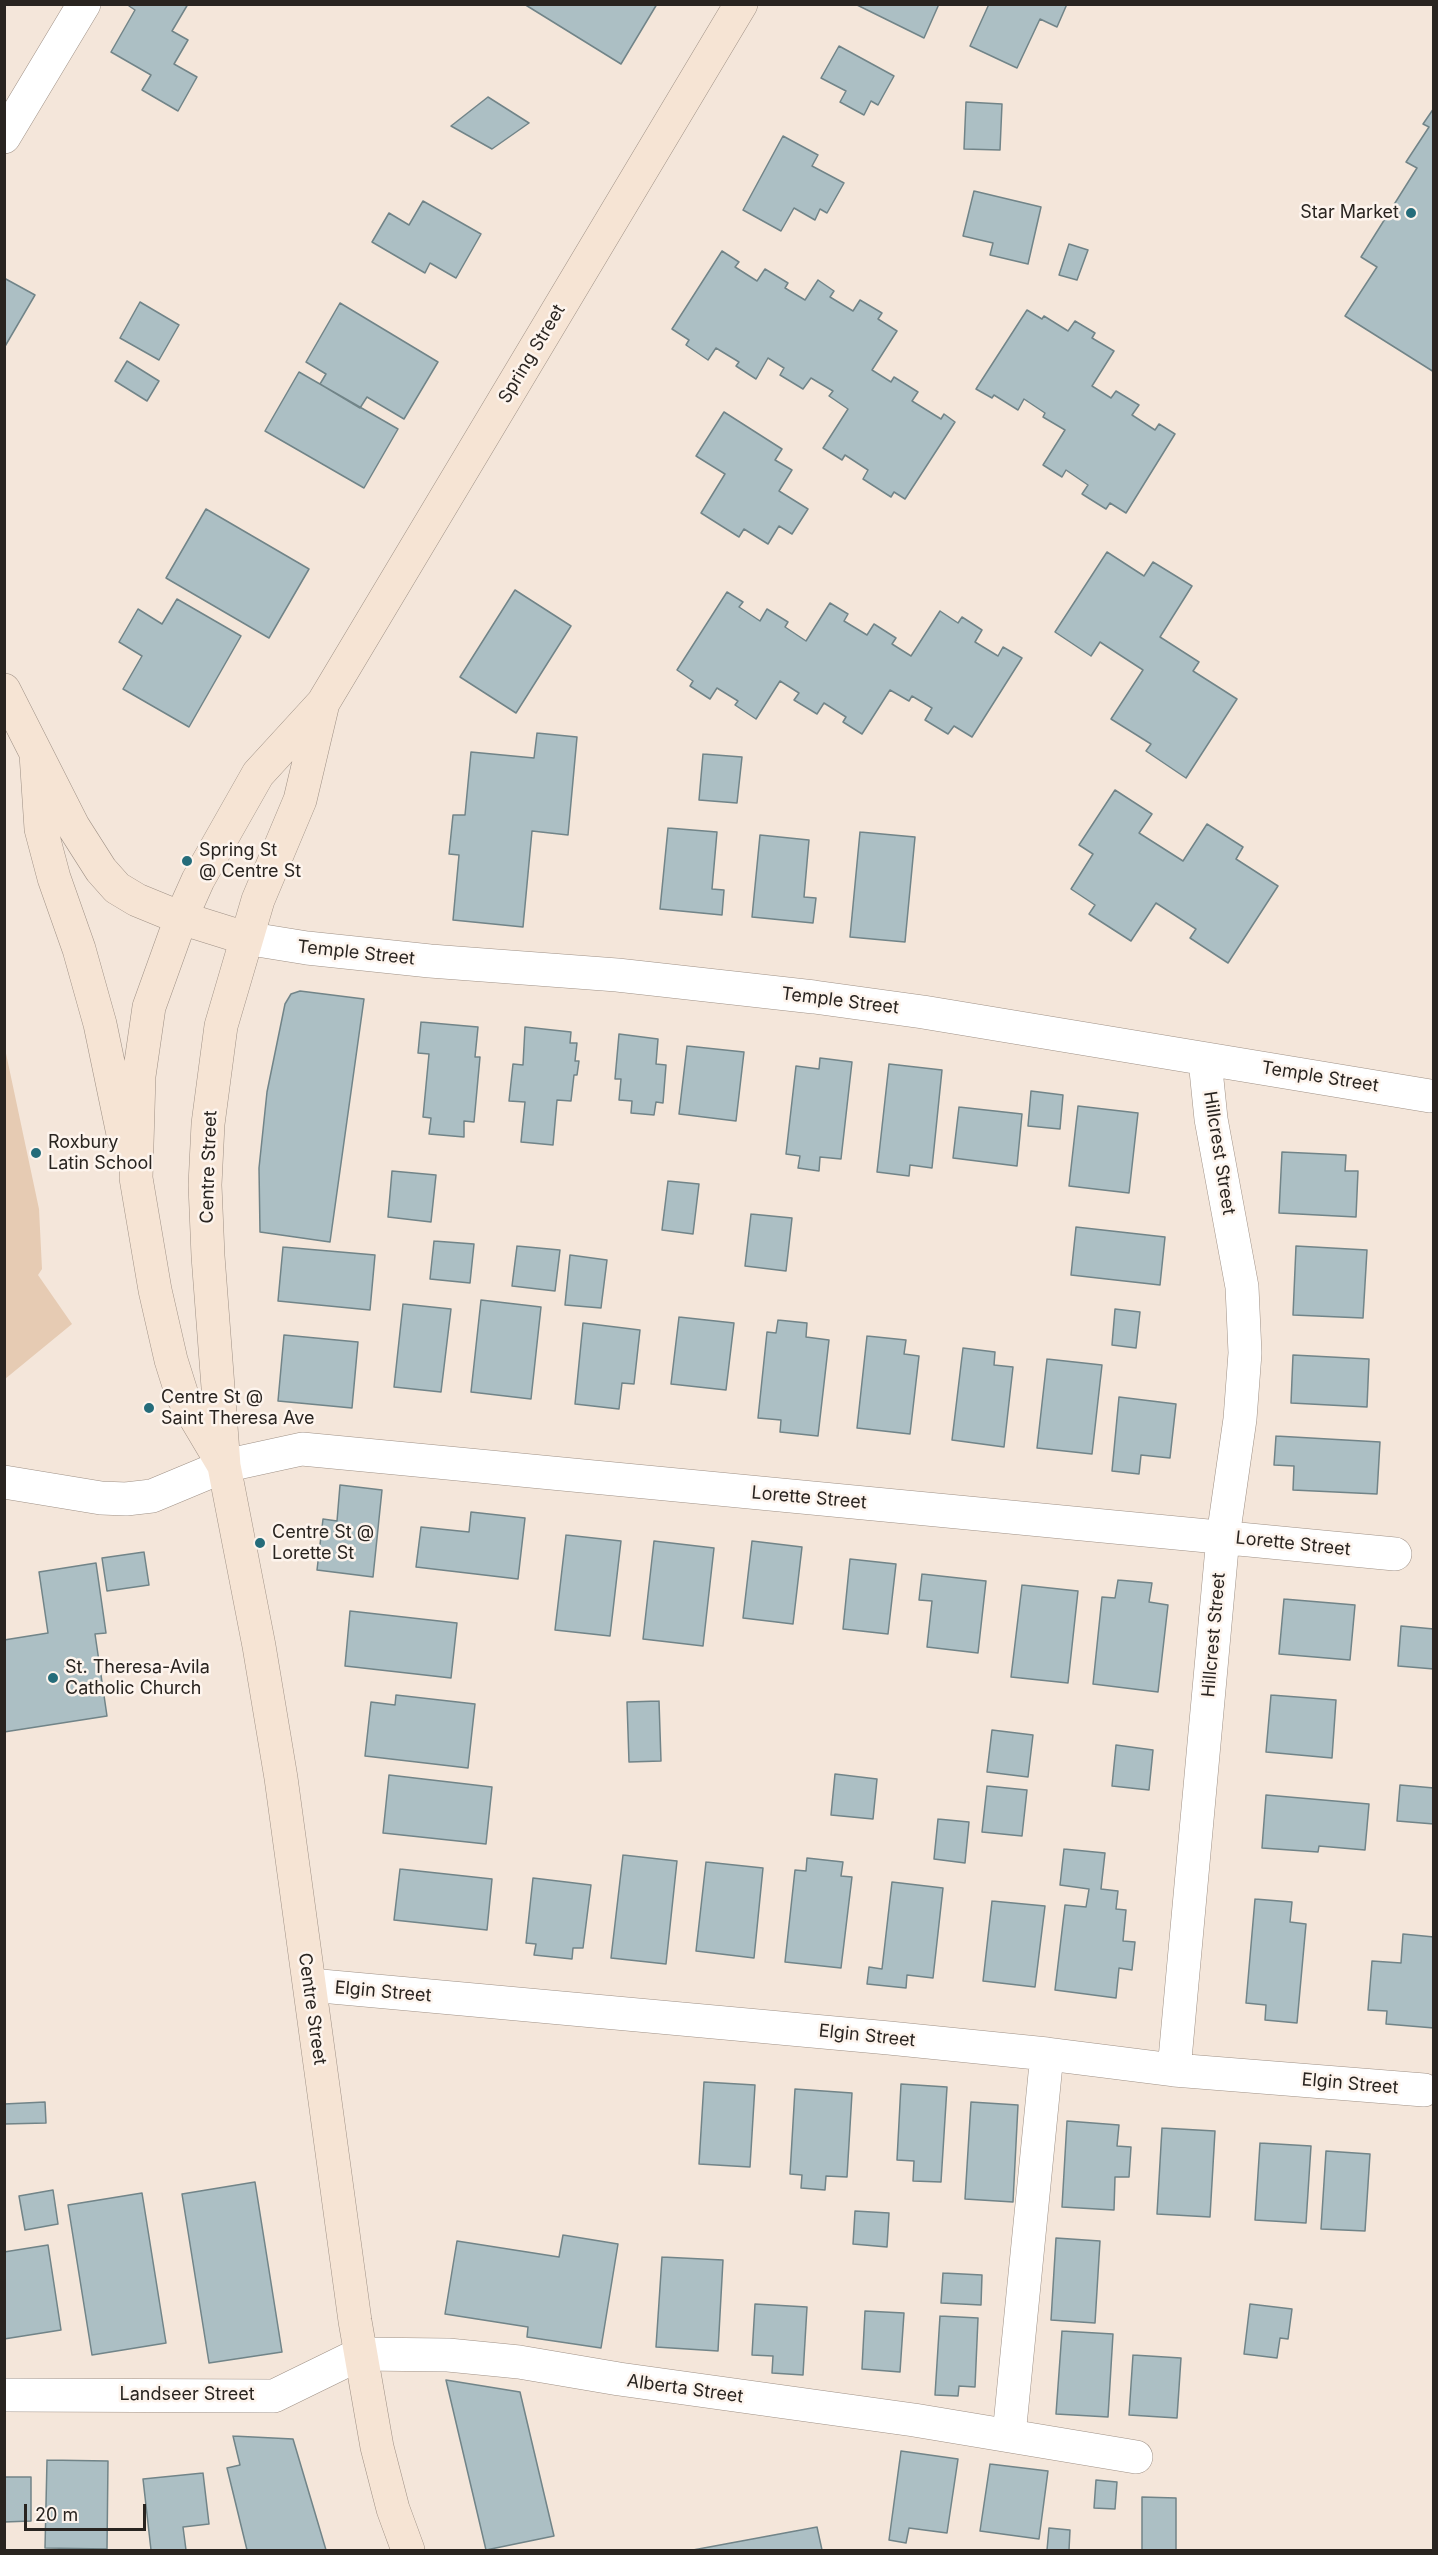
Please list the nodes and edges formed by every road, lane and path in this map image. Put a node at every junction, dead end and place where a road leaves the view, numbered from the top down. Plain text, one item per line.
1 (84, 4) edge
2 (741, 4) edge
3 (4, 137) edge
4 (4, 690) edge
5 (323, 703) junction
6 (36, 754) junction
7 (181, 918) junction
8 (245, 938) junction
9 (1206, 1059) junction
10 (1430, 1096) dead end
11 (136, 1178) junction
12 (224, 1466) junction
13 (4, 1482) edge
14 (1222, 1537) junction
15 (1395, 1554) dead end
16 (310, 1985) junction
17 (1047, 2054) junction
18 (1174, 2070) junction
19 (1424, 2090) dead end
20 (360, 2354) junction
21 (4, 2395) edge
22 (1009, 2435) junction
23 (1136, 2457) dead end
24 (408, 2550) edge

1 - 3 street
2 - 5 main road, Spring Street
4 - 6 main road
5 - 7 main road, Spring Street
5 - 8 main road, Spring Street
6 - 7 main road
6 - 11 main road
7 - 8 main road
7 - 11 main road, Centre Street
8 - 9 street, Temple Street
8 - 12 main road, Centre Street
9 - 10 street, Temple Street
9 - 14 street, Hillcrest Street
11 - 12 main road, Centre Street
12 - 13 street, Lorette Street
12 - 14 street, Lorette Street
12 - 16 main road, Centre Street
14 - 15 street, Lorette Street
14 - 18 street, Hillcrest Street
16 - 17 street, Elgin Street
16 - 20 main road, Centre Street
17 - 18 street, Elgin Street
17 - 22 street
18 - 19 street, Elgin Street
20 - 21 street, Landseer Street
20 - 22 street, Alberta Street
20 - 24 main road, Centre Street
22 - 23 street, Alberta Street

